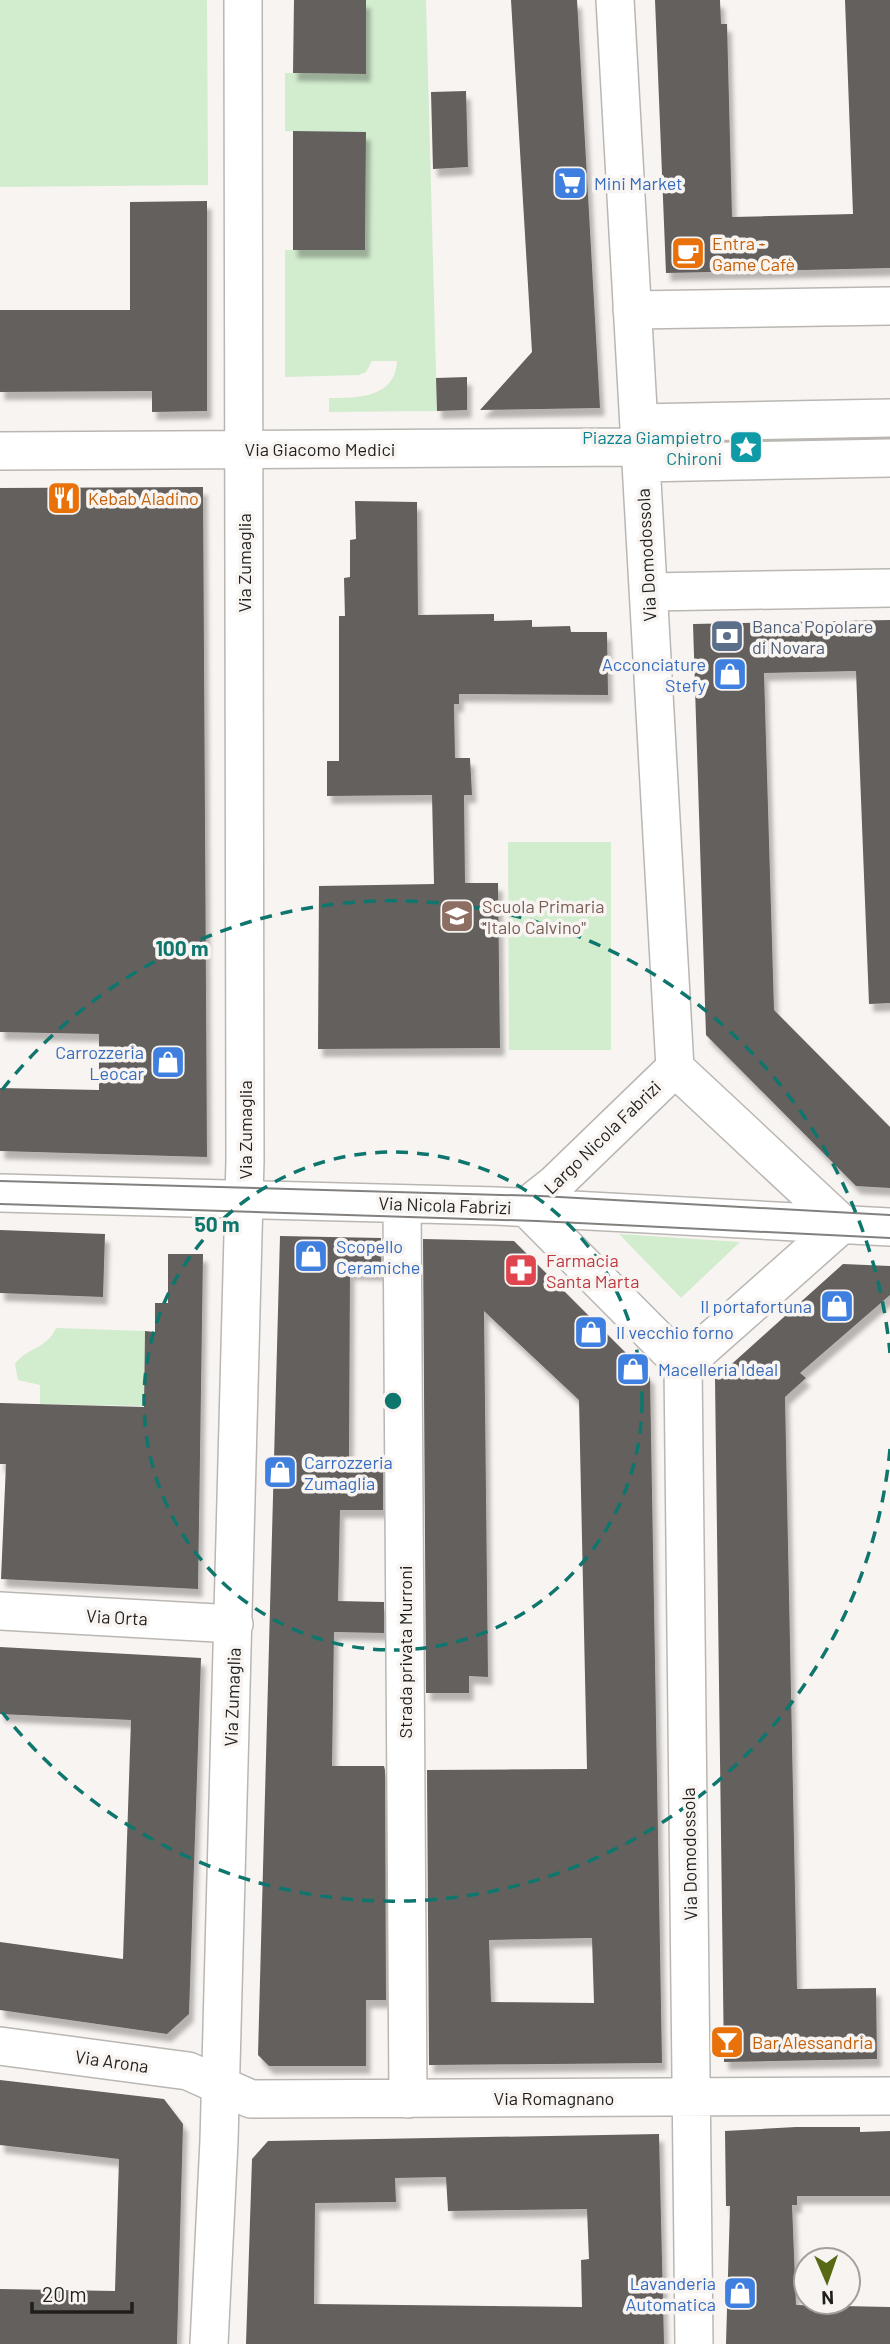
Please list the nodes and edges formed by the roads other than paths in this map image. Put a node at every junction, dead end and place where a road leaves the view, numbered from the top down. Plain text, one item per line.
1 (243, 0) edge
2 (615, 0) edge
3 (890, 306) edge
4 (632, 310) junction
5 (890, 418) edge
6 (640, 444) junction
7 (243, 450) junction
8 (0, 451) edge
9 (890, 458) edge
10 (890, 588) edge
11 (649, 592) junction
12 (675, 1068) junction
13 (0, 1193) edge
14 (244, 1200) junction
15 (402, 1204) junction
16 (526, 1207) junction
17 (842, 1224) junction
18 (890, 1227) edge
19 (683, 1365) junction
20 (0, 1611) edge
21 (234, 1624) junction
22 (0, 2046) edge
23 (221, 2086) junction
24 (692, 2096) junction
25 (890, 2096) edge
26 (408, 2099) junction
27 (209, 2344) edge
28 (694, 2344) edge

1 - 7 street, Via Zumaglia
2 - 4 street, Via Domodossola
3 - 4 street
4 - 6 street, Via Domodossola
5 - 6 street, Via Giacomo Medici
6 - 7 street, Via Giacomo Medici
6 - 9 street, Via Giacomo Medici
6 - 11 street, Via Domodossola
7 - 8 street, Via Giacomo Medici
7 - 14 street, Via Zumaglia
10 - 11 street
11 - 12 street, Via Domodossola
12 - 16 street, Largo Nicola Fabrizi
12 - 17 street, Largo Nicola Fabrizi
13 - 14 street, Via Nicola Fabrizi
14 - 15 street, Via Nicola Fabrizi
14 - 21 street, Via Zumaglia
15 - 16 street, Via Nicola Fabrizi
15 - 26 street, Strada privata Murroni
16 - 17 street, Via Nicola Fabrizi
16 - 19 street
17 - 18 street, Via Nicola Fabrizi
17 - 19 street
19 - 24 street, Via Domodossola
20 - 21 street, Via Orta
21 - 23 street, Via Zumaglia
22 - 23 street, Via Arona
23 - 26 street, Via Romagnano
23 - 27 street, Via Zumaglia
24 - 25 street, Via Romagnano
24 - 26 street, Via Romagnano
24 - 28 street, Via Domodossola

